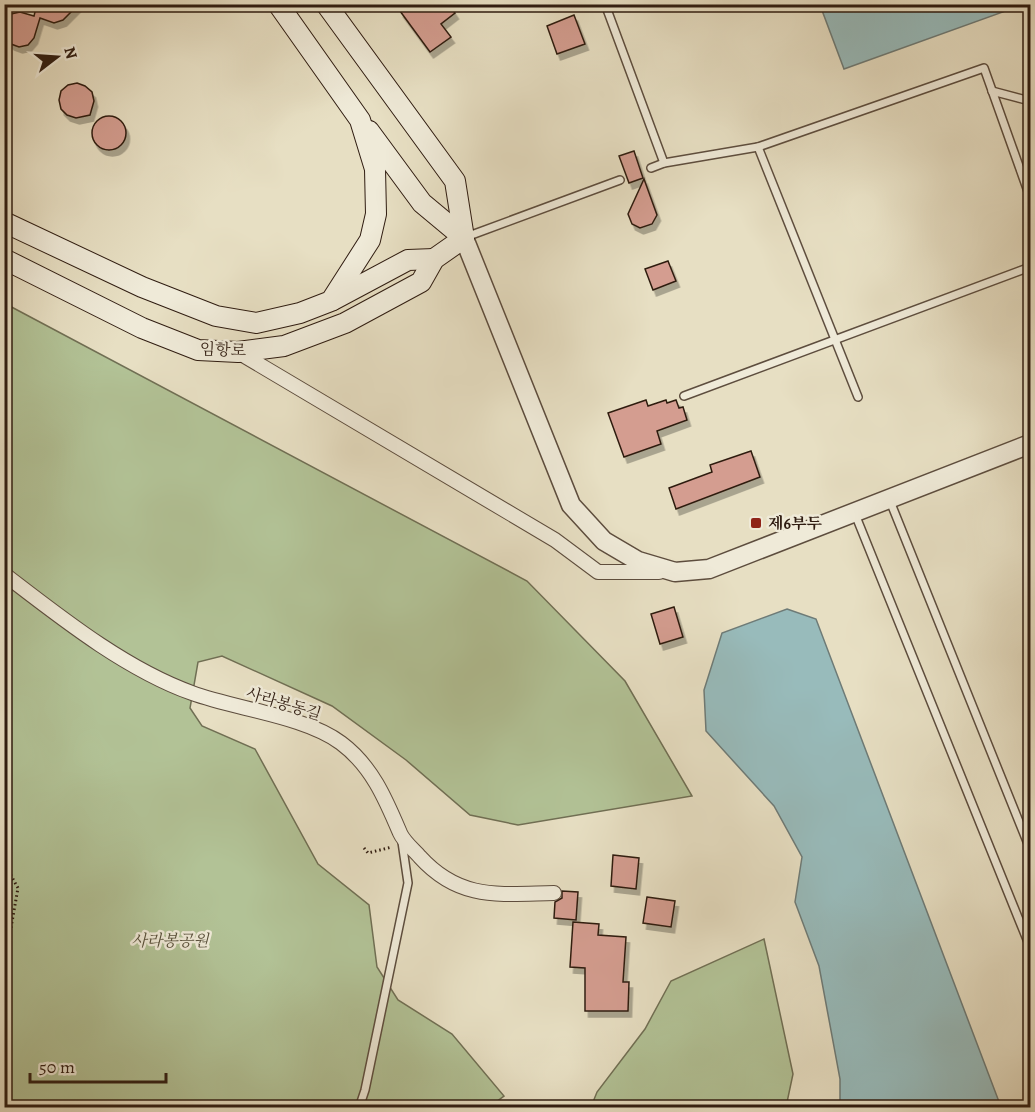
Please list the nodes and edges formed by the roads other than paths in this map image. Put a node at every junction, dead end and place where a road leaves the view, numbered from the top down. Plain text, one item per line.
1 (278, 4) edge
2 (326, 4) edge
3 (605, 4) edge
4 (992, 91) junction
5 (1030, 101) edge
6 (360, 120) junction
7 (758, 147) junction
8 (664, 163) junction
9 (651, 168) dead end
10 (620, 180) dead end
11 (1030, 197) edge
12 (4, 222) edge
13 (464, 238) junction
14 (4, 259) edge
15 (434, 259) junction
16 (1030, 267) edge
17 (331, 302) junction
18 (835, 340) junction
19 (238, 352) junction
20 (684, 396) dead end
21 (858, 397) dead end
22 (1030, 444) edge
23 (890, 500) junction
24 (855, 514) junction
25 (675, 572) junction
26 (4, 574) edge
27 (402, 840) junction
28 (1030, 849) edge
29 (554, 893) dead end
30 (1030, 947) edge
31 (359, 1107) edge

1 - 6 main road
2 - 13 main road
3 - 8 lane
4 - 5 lane
4 - 7 lane
4 - 11 lane
6 - 13 main road
6 - 17 main road
7 - 8 lane
7 - 18 lane
8 - 9 lane
10 - 13 lane
12 - 17 main road, 임항로
13 - 15 main road, 임항로
13 - 25 street
14 - 19 main road, 임항로
15 - 17 main road, 임항로
15 - 19 main road, 임항로
16 - 18 lane
18 - 20 lane
18 - 21 lane
19 - 25 street
22 - 23 street
23 - 24 street
23 - 28 lane
24 - 25 street
24 - 30 lane
26 - 27 street, 사라봉동길
27 - 29 street
27 - 31 lane, 사라봉동길

